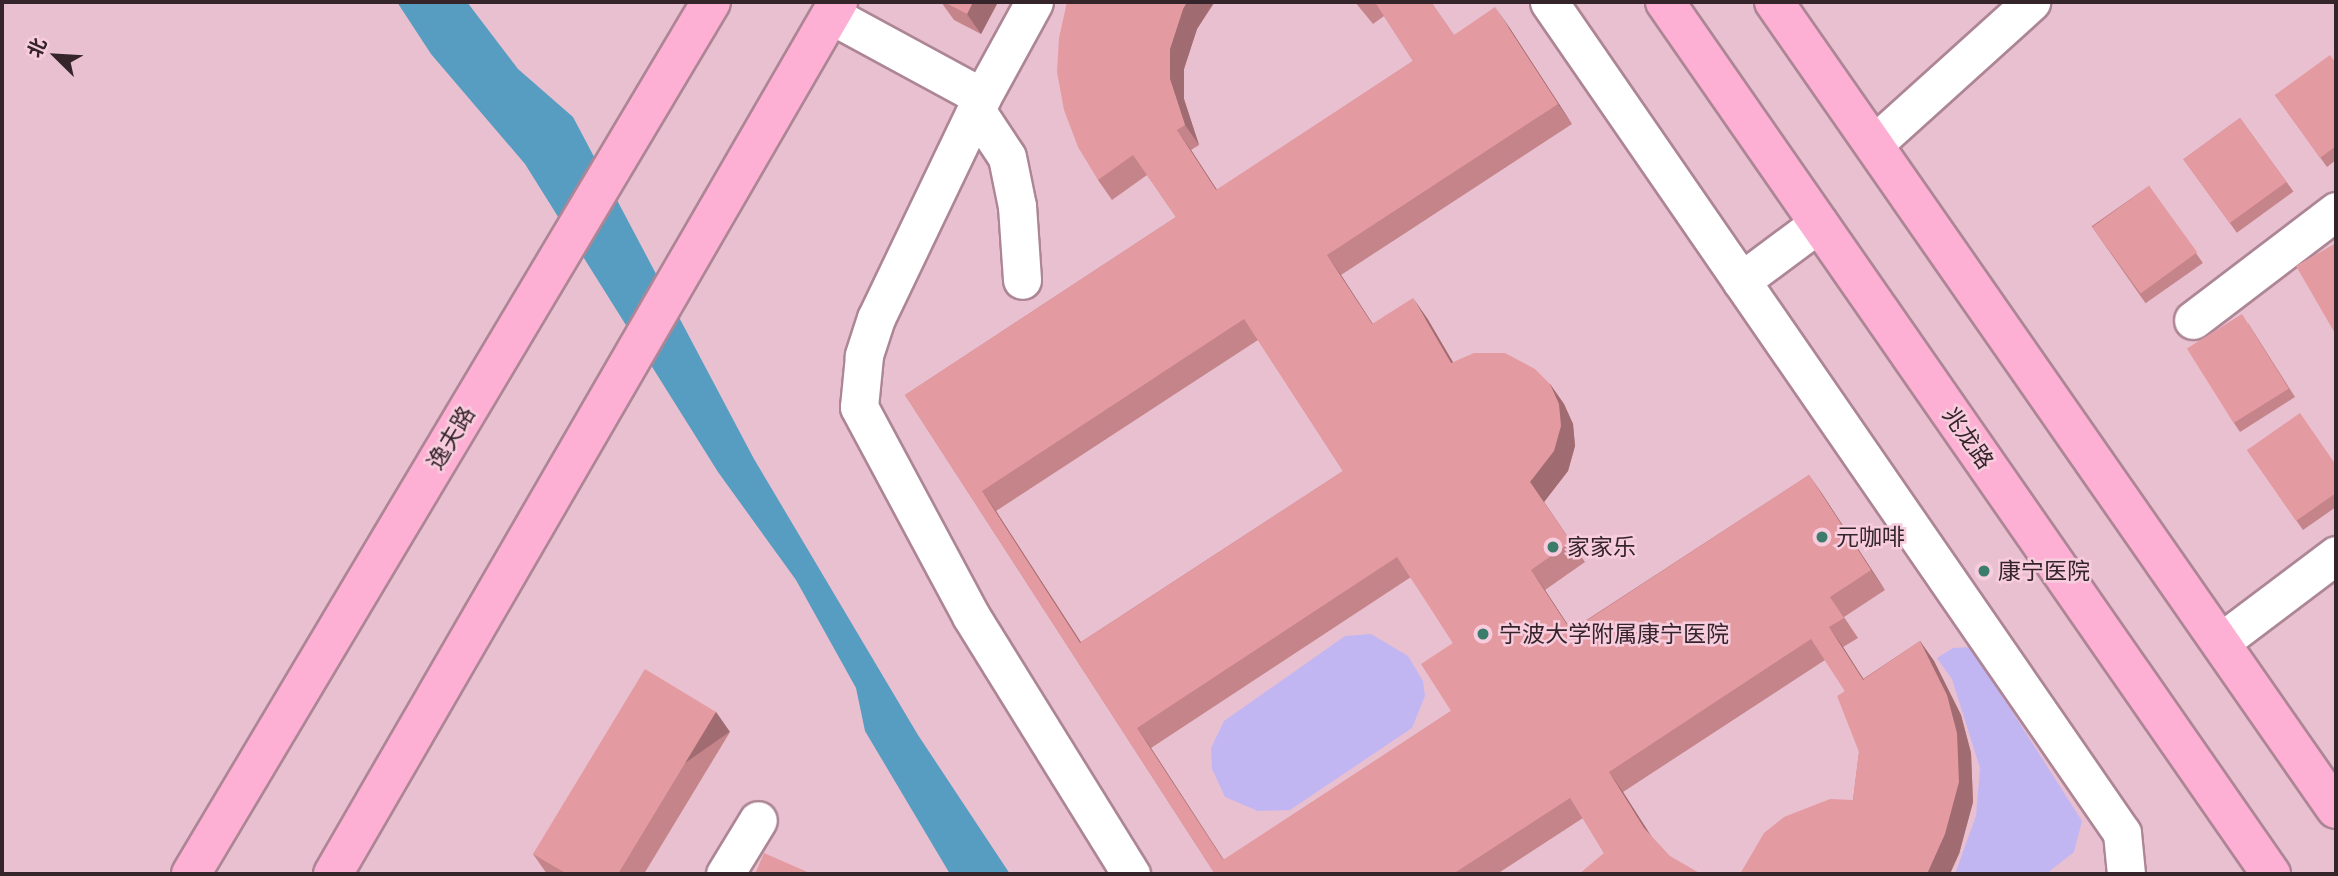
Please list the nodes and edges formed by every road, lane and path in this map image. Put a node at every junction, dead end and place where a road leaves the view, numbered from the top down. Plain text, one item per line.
1 (711, 2) edge
2 (1034, 2) edge
3 (1549, 2) edge
4 (1665, 2) edge
5 (1774, 2) edge
6 (2031, 2) edge
7 (834, 8) edge
8 (979, 104) junction
9 (1874, 144) junction
10 (2336, 211) edge
11 (1819, 223) junction
12 (1022, 281) dead end
13 (1741, 281) junction
14 (2193, 320) dead end
15 (2336, 555) edge
16 (2222, 641) junction
17 (2336, 809) edge
18 (758, 820) dead end
19 (2123, 873) edge
20 (191, 874) edge
21 (333, 874) edge
22 (725, 874) edge
23 (1131, 874) edge
24 (2271, 874) edge

1 - 20 main road, 逸夫路
2 - 8 street
3 - 13 street
4 - 11 main road, 兆龙路
5 - 9 main road
6 - 9 street
7 - 8 street
7 - 21 main road
8 - 12 street
8 - 23 street
9 - 16 main road
10 - 14 street
11 - 13 street
11 - 24 main road, 兆龙路
13 - 19 street
15 - 16 street
16 - 17 main road
18 - 22 street

